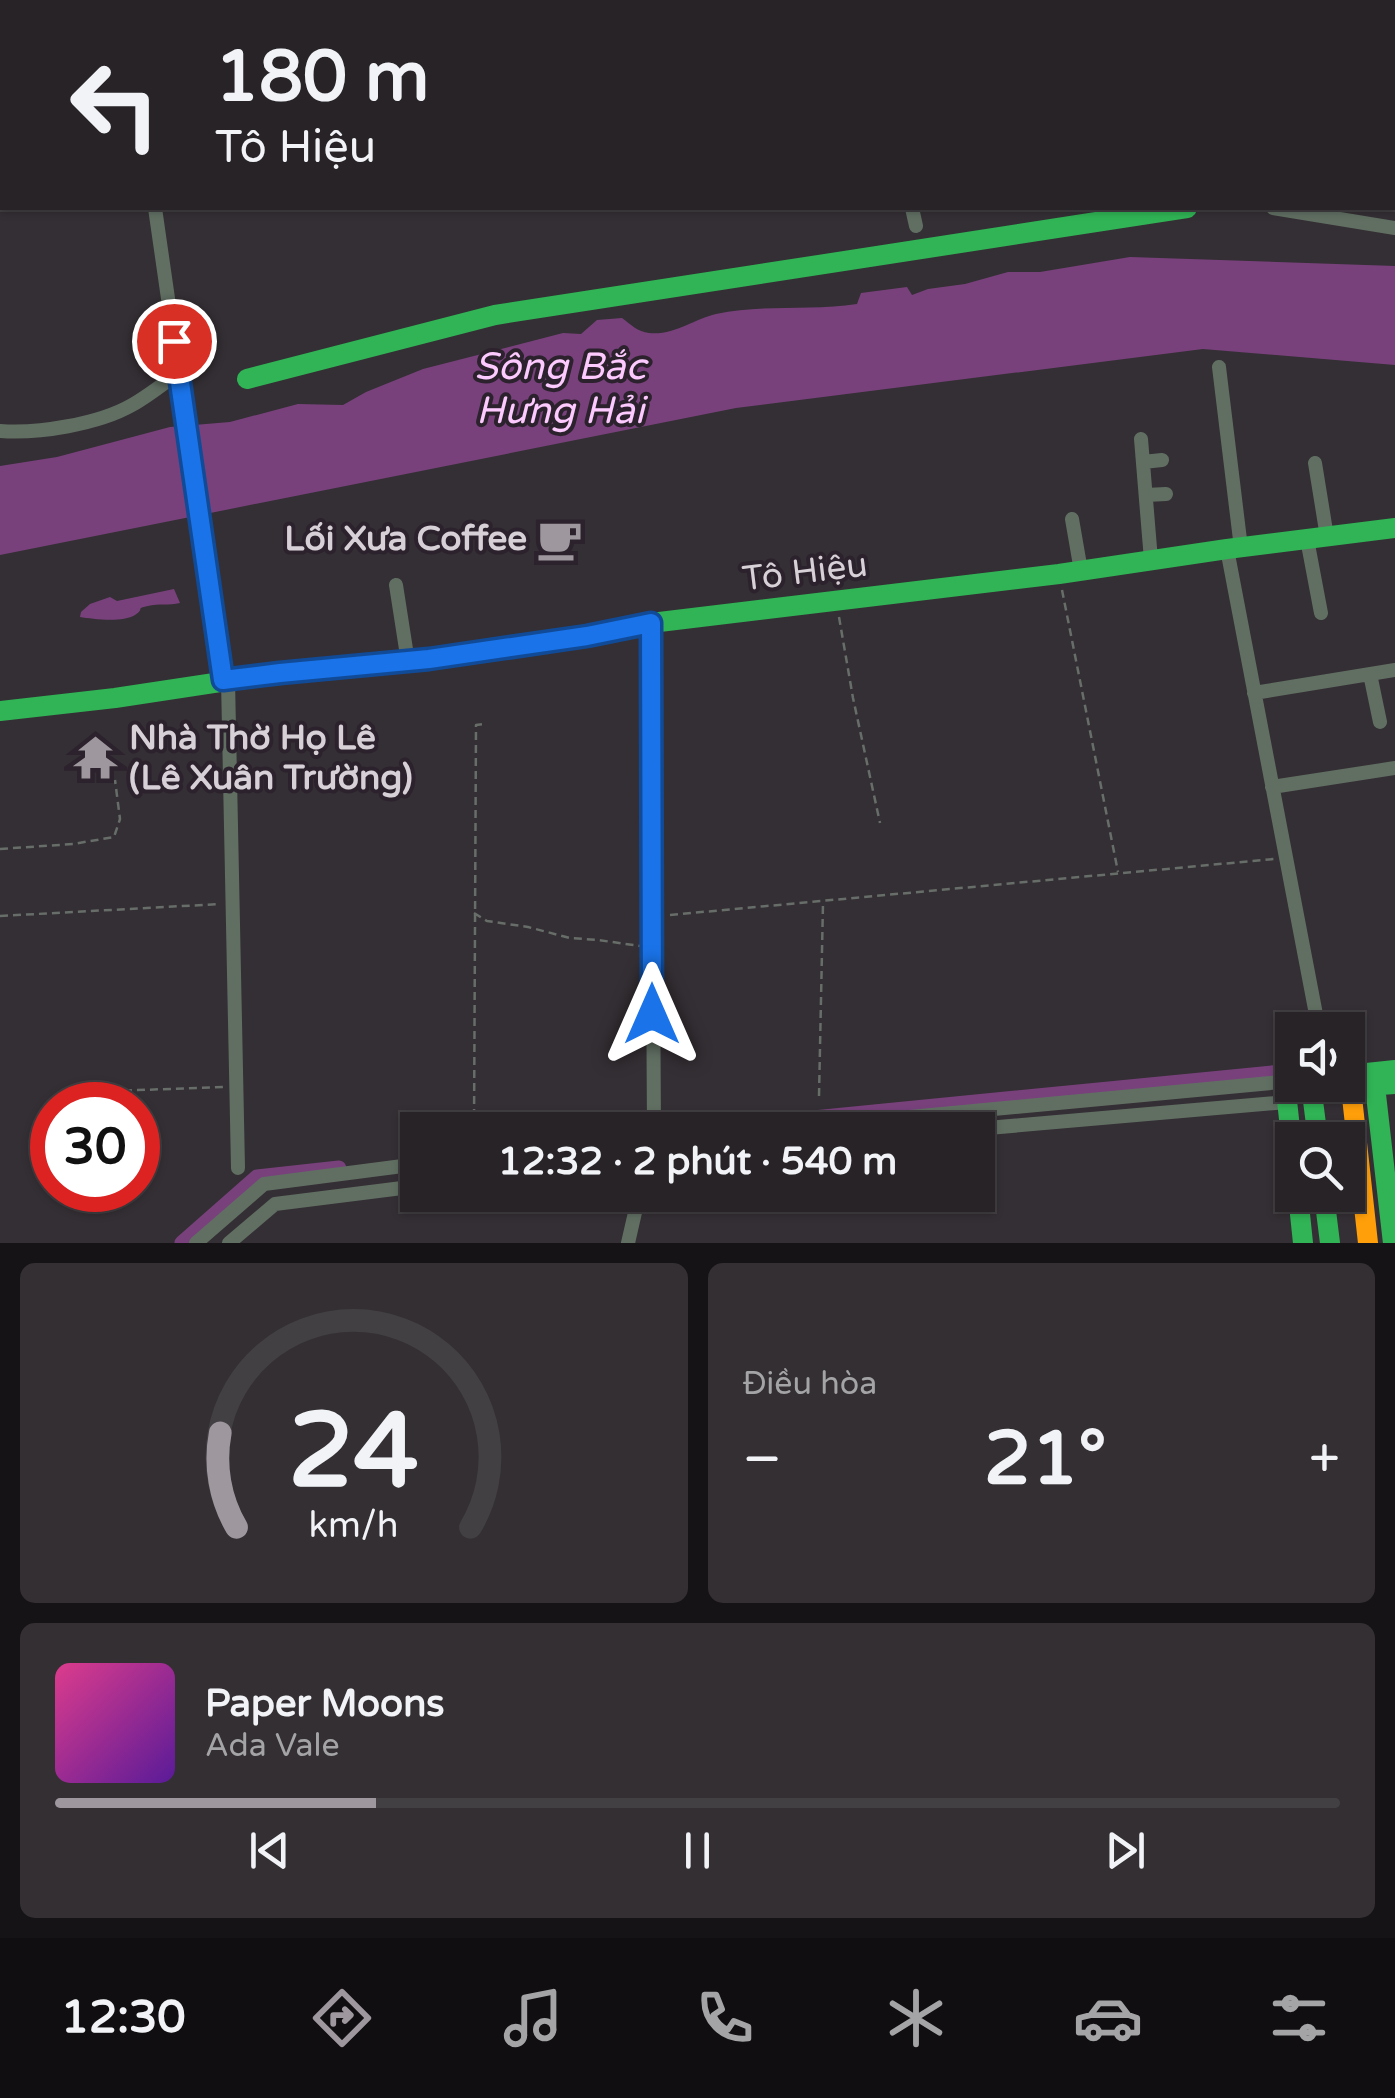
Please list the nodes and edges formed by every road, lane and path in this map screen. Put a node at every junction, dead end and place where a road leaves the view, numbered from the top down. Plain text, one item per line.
1 (156, 210) edge
2 (912, 210) edge
3 (1174, 210) edge
4 (1284, 210) edge
5 (916, 226) dead end
6 (1395, 228) edge
7 (1218, 368) dead end
8 (178, 373) junction
9 (247, 379) dead end
10 (0, 431) edge
11 (1141, 439) dead end
12 (1162, 460) dead end
13 (1143, 462) junction
14 (1316, 463) dead end
15 (1146, 494) junction
16 (1166, 494) dead end
17 (1072, 519) dead end
18 (1395, 528) edge
19 (1317, 538) junction
20 (1234, 548) junction
21 (1151, 560) junction
22 (1080, 570) junction
23 (1059, 574) junction
24 (396, 584) dead end
25 (836, 601) junction
26 (1321, 613) dead end
27 (651, 623) junction
28 (408, 662) junction
29 (1395, 670) edge
30 (1370, 674) junction
31 (226, 680) junction
32 (1254, 693) junction
33 (0, 711) edge
34 (1380, 722) dead end
35 (484, 724) dead end
36 (1395, 768) edge
37 (115, 780) dead end
38 (1272, 787) junction
39 (880, 823) dead end
40 (0, 849) edge
41 (1286, 858) junction
42 (1119, 874) junction
43 (823, 901) junction
44 (231, 903) junction
45 (474, 913) junction
46 (651, 913) junction
47 (0, 916) edge
48 (651, 948) junction
49 (1316, 1012) edge
50 (1395, 1070) edge
51 (1365, 1078) edge
52 (1385, 1085) edge
53 (234, 1087) junction
54 (1275, 1089) edge
55 (160, 1090) edge
56 (1275, 1090) edge
57 (819, 1096) dead end
58 (1352, 1102) edge
59 (474, 1112) edge
60 (654, 1112) edge
61 (993, 1112) edge
62 (995, 1126) edge
63 (400, 1166) edge
64 (238, 1168) dead end
65 (400, 1188) edge
66 (635, 1212) edge
67 (1300, 1212) edge
68 (1326, 1212) edge
69 (196, 1243) edge
70 (229, 1243) edge
71 (628, 1243) edge
72 (1303, 1243) edge
73 (1330, 1243) edge
74 (1368, 1243) edge
75 (1393, 1243) edge

1 - 8 street
2 - 5 street
3 - 9 main road
4 - 6 street
7 - 20 street
8 - 10 street
8 - 31 street
11 - 13 street
12 - 13 street
13 - 15 street
14 - 19 street
15 - 16 street
15 - 21 street
17 - 22 street
18 - 19 main road, Tô Hiệu
19 - 20 main road, Tô Hiệu
19 - 26 street
20 - 21 main road, Tô Hiệu
20 - 32 street
21 - 22 main road, Tô Hiệu
22 - 23 main road, Tô Hiệu
23 - 25 main road, Tô Hiệu
23 - 42 path
24 - 28 street
25 - 27 main road, Tô Hiệu
25 - 39 path
27 - 28 main road, Tô Hiệu
27 - 46 street
28 - 31 main road, Tô Hiệu
29 - 30 street
30 - 32 street
30 - 34 street
31 - 33 main road, Tô Hiệu
31 - 44 street
32 - 38 street
35 - 45 path
36 - 38 street
37 - 40 path
38 - 41 street
41 - 42 path
41 - 49 street
42 - 43 path
43 - 46 path
43 - 57 path
44 - 47 path
44 - 53 street
45 - 48 path
45 - 59 path
46 - 48 street
48 - 60 street
50 - 51 main road
52 - 75 main road
53 - 55 path
53 - 64 street
54 - 61 street
56 - 62 street
58 - 74 main road
63 - 69 street
65 - 70 street
66 - 71 street
67 - 72 main road
68 - 73 main road

